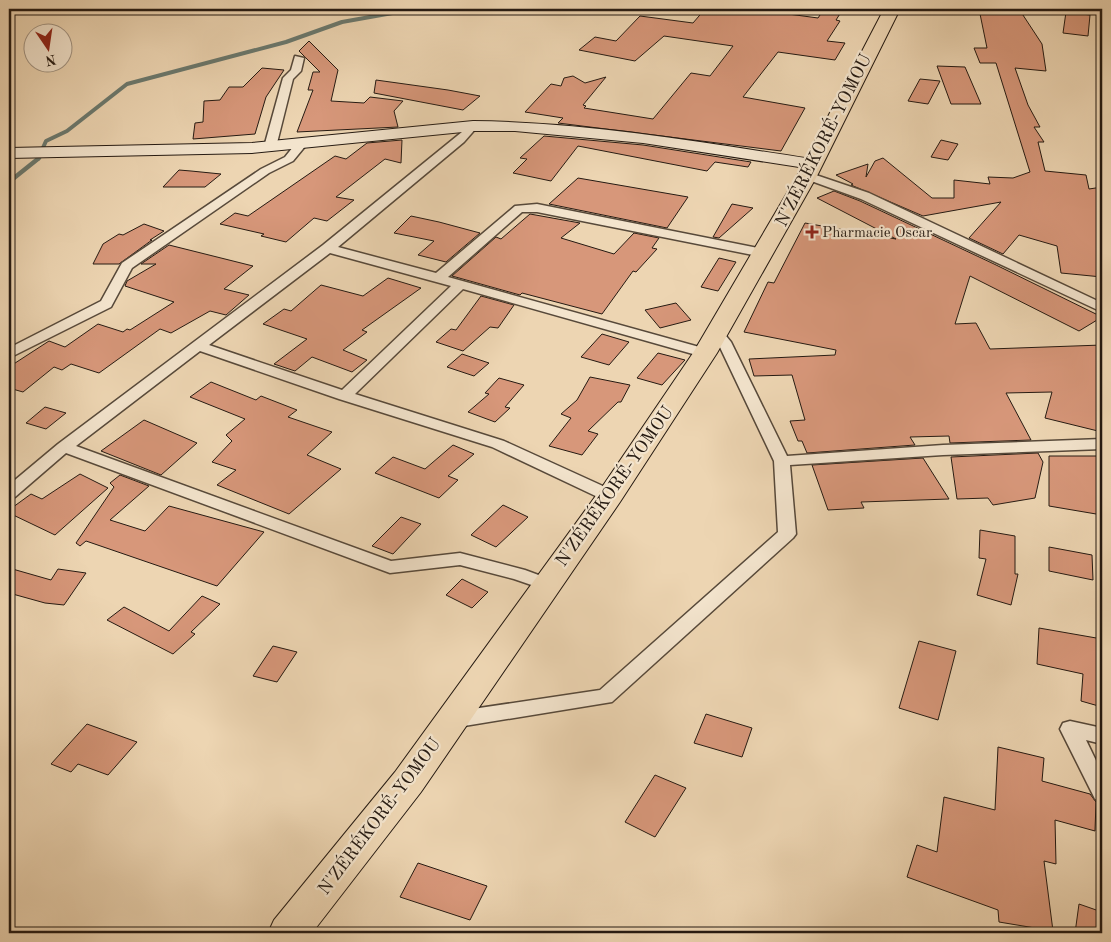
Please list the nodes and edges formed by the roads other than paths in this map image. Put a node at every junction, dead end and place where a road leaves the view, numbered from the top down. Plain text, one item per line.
1 (892, 9) edge
2 (298, 58) dead end
3 (473, 126) junction
4 (301, 144) junction
5 (270, 147) junction
6 (9, 153) edge
7 (809, 170) junction
8 (328, 248) junction
9 (764, 253) junction
10 (437, 279) junction
11 (460, 285) junction
12 (1102, 308) edge
13 (711, 344) junction
14 (198, 346) junction
15 (9, 354) edge
16 (344, 396) junction
17 (1102, 444) edge
18 (64, 447) junction
19 (782, 461) junction
20 (9, 493) edge
21 (610, 496) junction
22 (546, 584) junction
23 (451, 720) junction
24 (1102, 736) edge
25 (1102, 793) edge
26 (288, 933) edge

1 - 7 highway, N'ZÉRÉKORÉ-YOMOU
2 - 5 street
3 - 4 street
3 - 7 street
3 - 8 street
4 - 5 street
4 - 15 street
5 - 6 street
7 - 9 highway, N'ZÉRÉKORÉ-YOMOU
7 - 12 street
8 - 10 street
8 - 14 street
9 - 10 street
9 - 13 highway, N'ZÉRÉKORÉ-YOMOU
10 - 11 street
11 - 13 street
11 - 16 street
13 - 19 street
13 - 21 highway, N'ZÉRÉKORÉ-YOMOU
14 - 16 street
14 - 18 street
16 - 21 street
17 - 19 street
18 - 20 street
18 - 22 street
19 - 23 street
21 - 22 highway, N'ZÉRÉKORÉ-YOMOU
22 - 23 highway, N'ZÉRÉKORÉ-YOMOU
23 - 26 highway, N'ZÉRÉKORÉ-YOMOU
24 - 25 street

